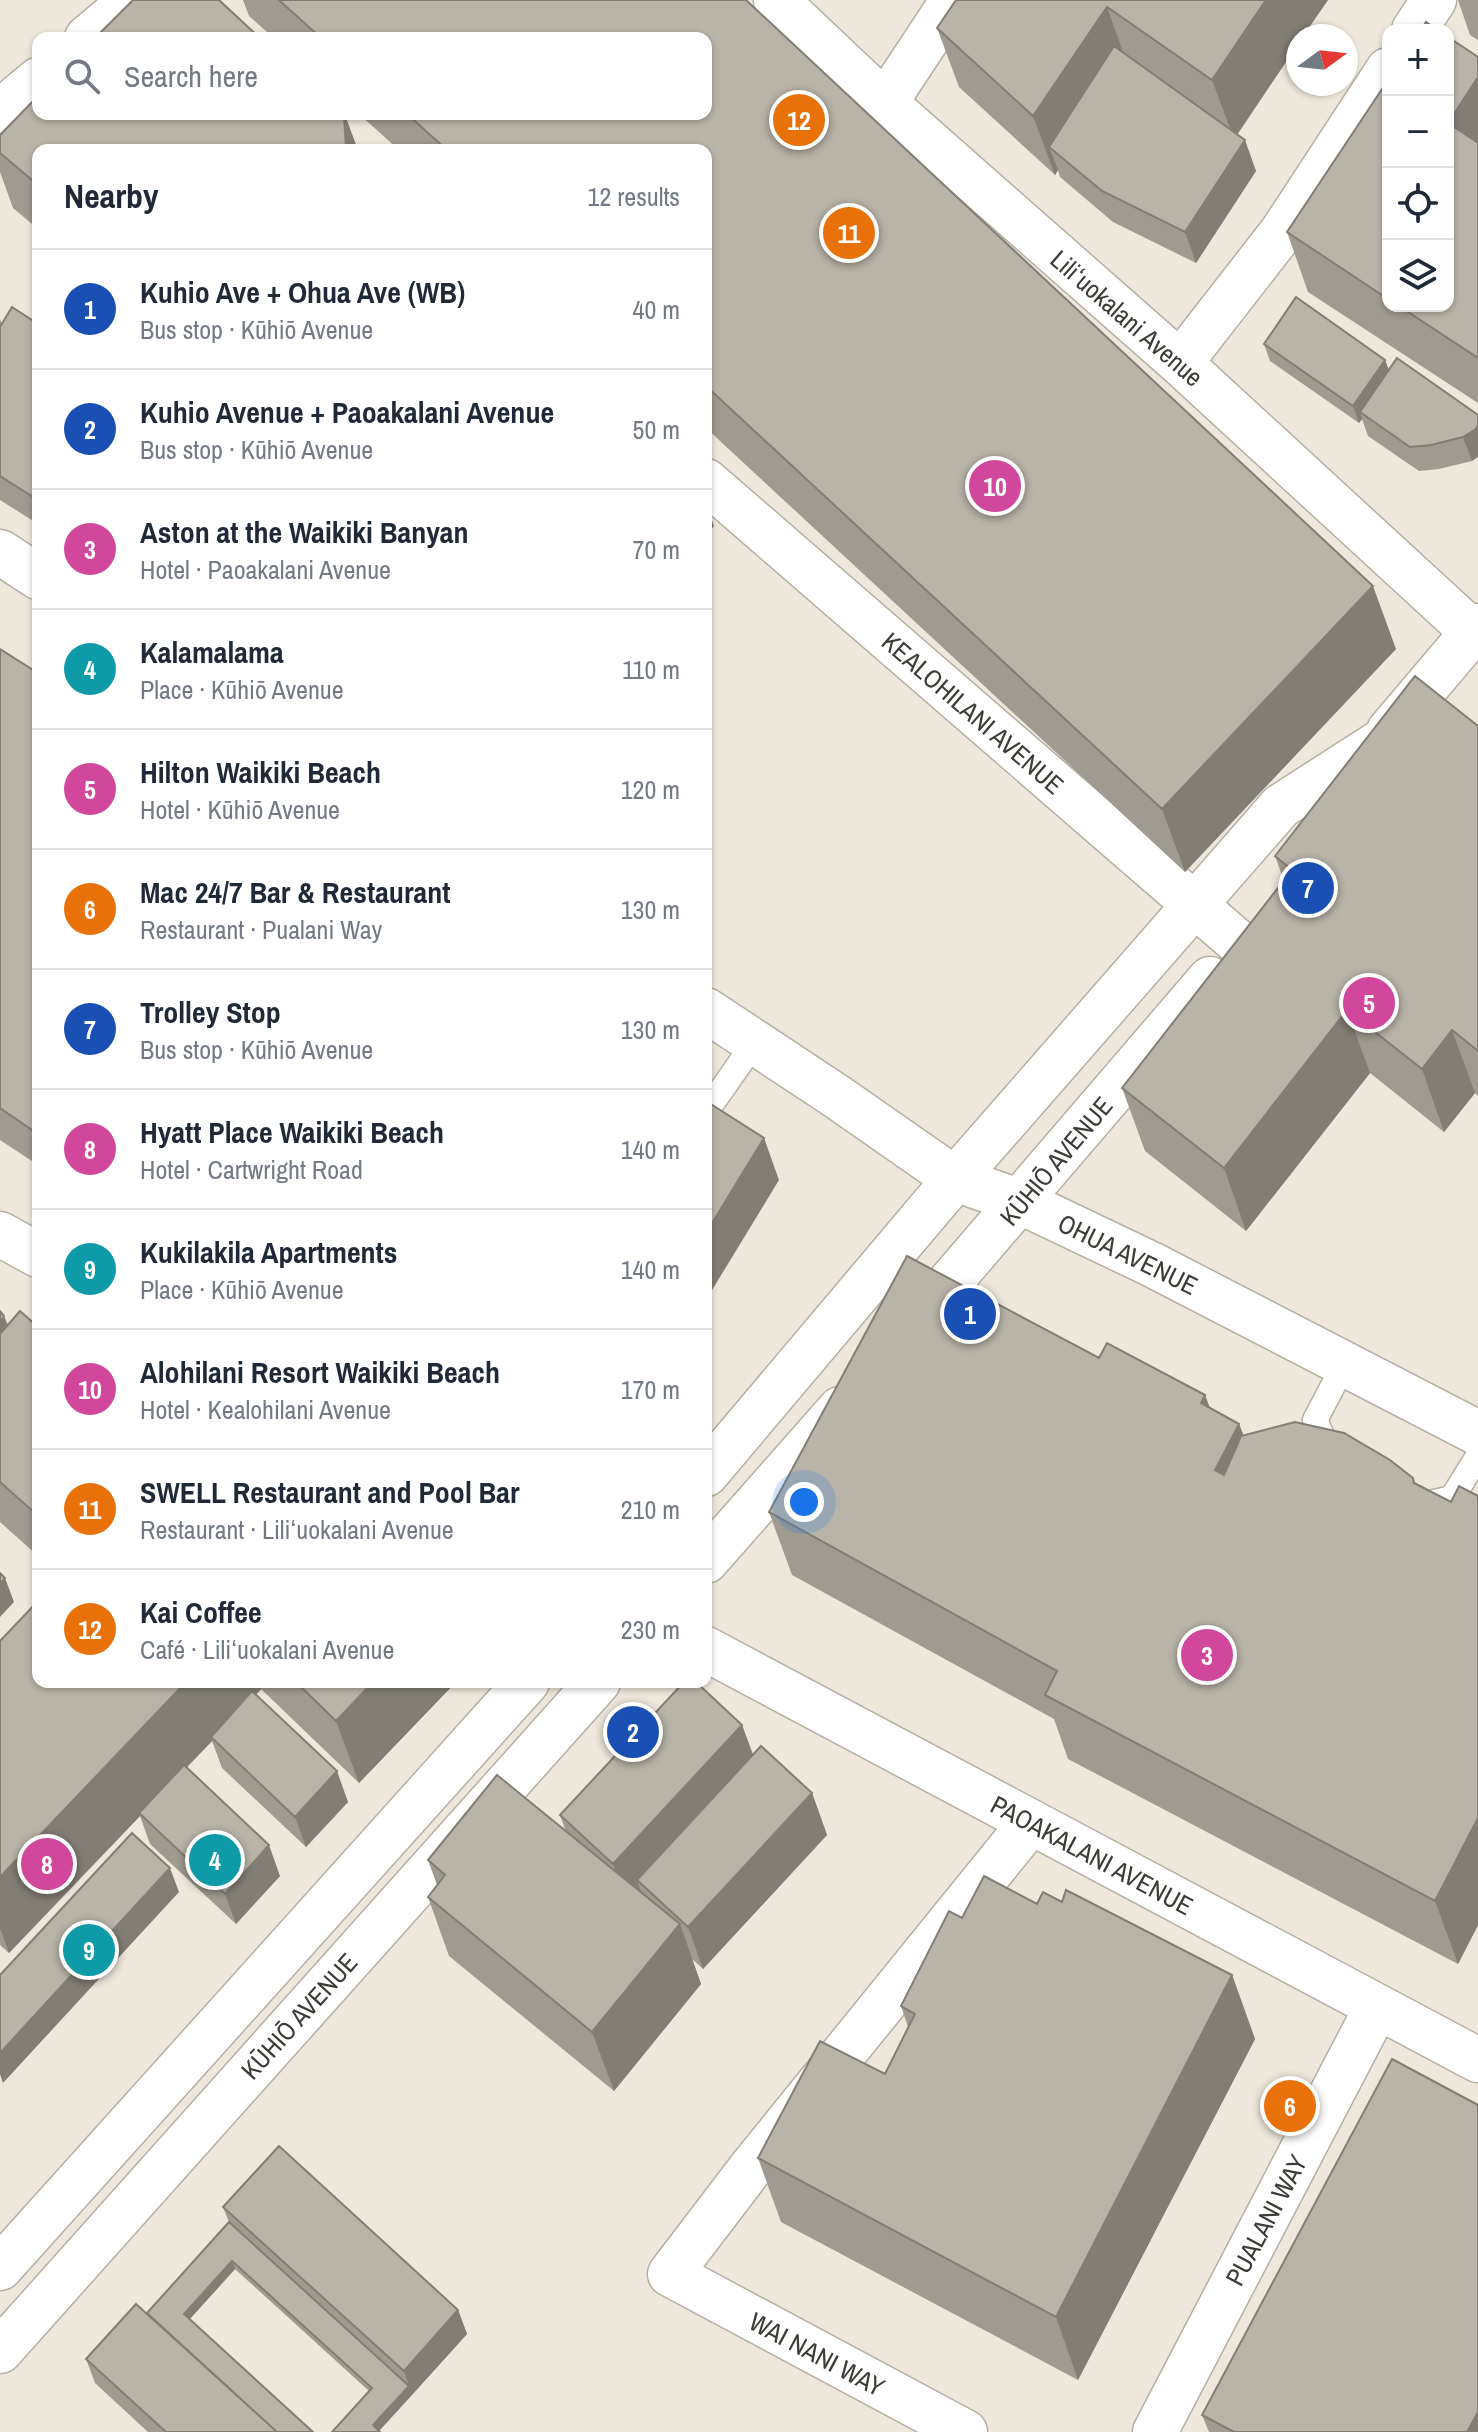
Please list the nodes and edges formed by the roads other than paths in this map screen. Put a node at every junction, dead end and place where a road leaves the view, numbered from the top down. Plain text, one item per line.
1 (132, 0) edge
2 (953, 0) edge
3 (1434, 0) edge
4 (788, 23) edge
5 (1418, 24) edge
6 (94, 32) edge
7 (1382, 79) edge
8 (32, 85) edge
9 (885, 103) junction
10 (0, 112) edge
11 (1180, 363) junction
12 (712, 486) edge
13 (0, 552) edge
14 (32, 573) edge
15 (1477, 632) edge
16 (1390, 754) junction
17 (1346, 816) edge
18 (1195, 905) junction
19 (1271, 911) edge
20 (1240, 944) junction
21 (712, 1014) edge
22 (755, 1042) junction
23 (712, 1103) edge
24 (955, 1179) junction
25 (1021, 1202) junction
26 (0, 1234) edge
27 (32, 1252) edge
28 (1345, 1363) junction
29 (1478, 1433) edge
30 (1478, 1456) edge
31 (712, 1467) edge
32 (1347, 1472) edge
33 (1386, 1493) edge
34 (712, 1554) edge
35 (712, 1652) edge
36 (522, 1688) edge
37 (593, 1688) edge
38 (420, 1801) junction
39 (1031, 1822) junction
40 (462, 1835) junction
41 (1377, 2007) junction
42 (1478, 2060) edge
43 (0, 2268) edge
44 (2, 2346) edge
45 (965, 2432) edge
46 (1155, 2432) edge

1 - 6 street
2 - 9 street
3 - 5 street
4 - 9 street, Liliʻuokalani Avenue
7 - 11 street
8 - 10 street
9 - 11 street, Liliʻuokalani Avenue
11 - 15 street, Liliʻuokalani Avenue
12 - 18 street, KEALOHILANI AVENUE
13 - 14 street
15 - 16 street
16 - 17 street
16 - 18 street
18 - 20 street, KEALOHILANI AVENUE
18 - 24 street
19 - 20 street, KŪHIŌ AVENUE
20 - 25 street, KŪHIŌ AVENUE
21 - 22 street, OHUA AVENUE
22 - 23 lane
22 - 24 street, OHUA AVENUE
24 - 25 street, OHUA AVENUE
24 - 31 street
25 - 28 street, OHUA AVENUE
25 - 34 street, KŪHIŌ AVENUE
26 - 27 street
28 - 29 street, OHUA AVENUE
28 - 32 lane
30 - 33 lane
35 - 39 street, PAOAKALANI AVENUE
36 - 38 street, KŪHIŌ AVENUE
37 - 40 street, KŪHIŌ AVENUE
38 - 40 street
38 - 43 street, KŪHIŌ AVENUE
39 - 41 street, PAOAKALANI AVENUE
39 - 45 street, WAI NANI WAY
40 - 44 street, KŪHIŌ AVENUE
41 - 42 street, PAOAKALANI AVENUE
41 - 46 street, PUALANI WAY

